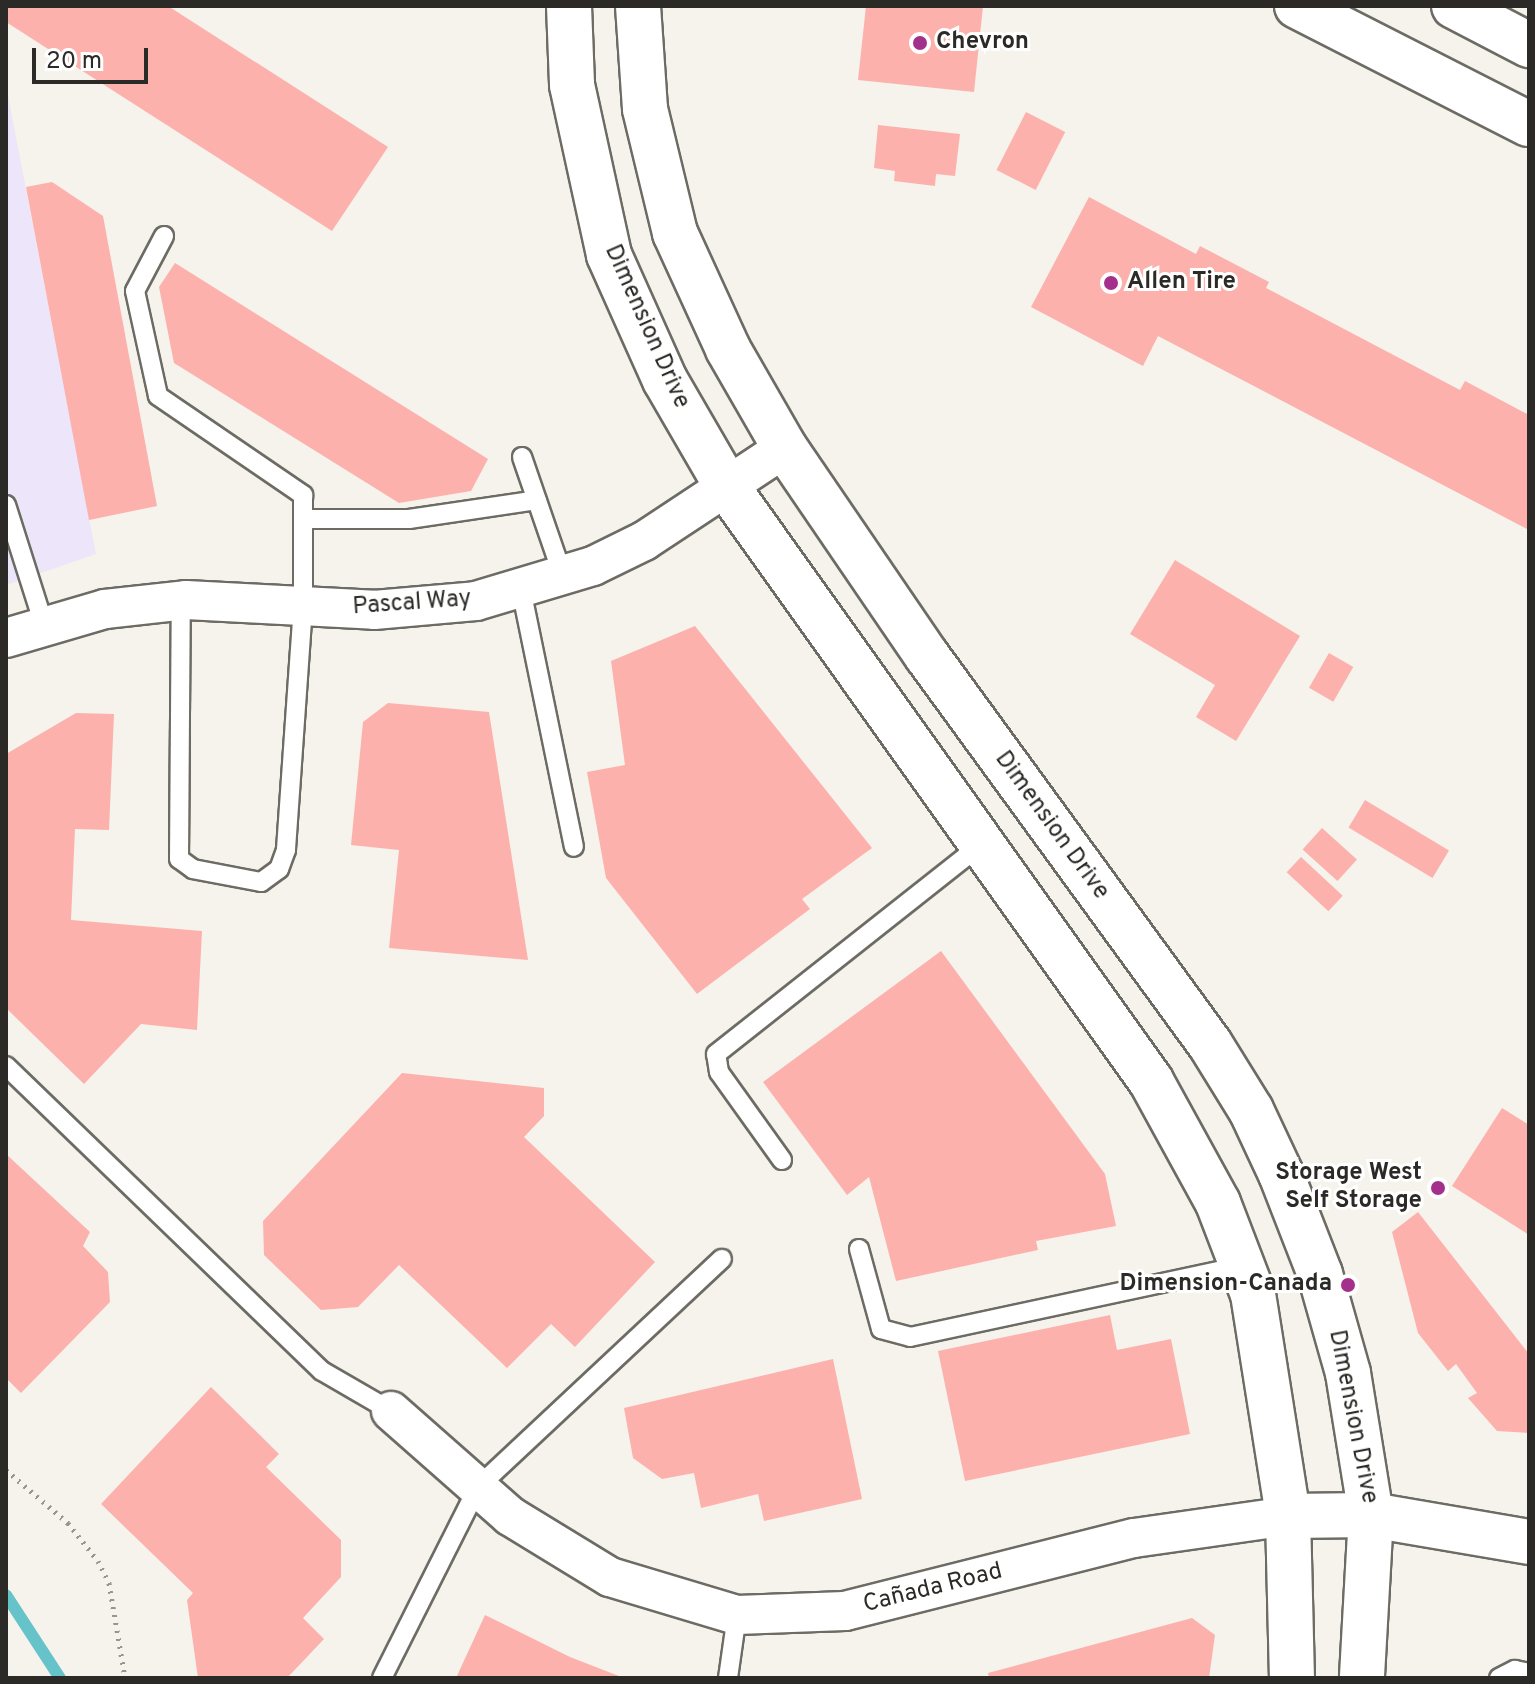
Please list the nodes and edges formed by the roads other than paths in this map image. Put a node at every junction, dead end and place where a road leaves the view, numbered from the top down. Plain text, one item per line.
1 (569, 6) edge
2 (638, 6) edge
3 (1297, 6) edge
4 (1454, 6) edge
5 (1529, 45) edge
6 (1529, 124) edge
7 (164, 236) dead end
8 (785, 448) junction
9 (522, 457) dead end
10 (727, 487) junction
11 (537, 500) junction
12 (6, 505) edge
13 (303, 519) junction
14 (563, 576) junction
15 (521, 589) junction
16 (181, 600) junction
17 (303, 606) junction
18 (44, 625) junction
19 (6, 638) edge
20 (981, 845) junction
21 (574, 847) dead end
22 (6, 1066) edge
23 (782, 1160) dead end
24 (859, 1249) dead end
25 (722, 1259) dead end
26 (1242, 1266) junction
27 (391, 1411) joint
28 (478, 1487) junction
29 (1371, 1515) junction
30 (1288, 1516) junction
31 (1529, 1542) edge
32 (737, 1615) junction
33 (1529, 1673) edge
34 (382, 1678) edge
35 (728, 1678) edge
36 (1292, 1678) edge
37 (1362, 1678) edge
38 (1499, 1678) edge

1 - 10 main road, Dimension Drive
2 - 8 main road, Dimension Drive
3 - 6 main road
4 - 5 main road
7 - 13 lane
8 - 10 street, Pascal Way
8 - 29 main road, Dimension Drive
9 - 11 lane
10 - 14 street, Pascal Way
10 - 20 main road, Dimension Drive
11 - 13 lane
11 - 14 lane
12 - 18 lane
13 - 17 lane
14 - 15 street, Pascal Way
15 - 17 street, Pascal Way
15 - 21 lane
16 - 17 street, Pascal Way
16 - 17 lane
16 - 18 street, Pascal Way
18 - 19 street, Pascal Way
20 - 23 lane
20 - 26 main road, Dimension Drive
22 - 27 lane
24 - 26 lane
25 - 28 lane
26 - 30 main road, Dimension Drive
27 - 28 street, Cañada Road
28 - 32 street, Cañada Road
28 - 34 lane
29 - 30 main road, Cañada Road
29 - 31 main road, Cañada Road
29 - 37 main road, Dimension Drive
30 - 32 street, Cañada Road
30 - 36 main road, Dimension Drive
32 - 35 lane
33 - 38 lane

